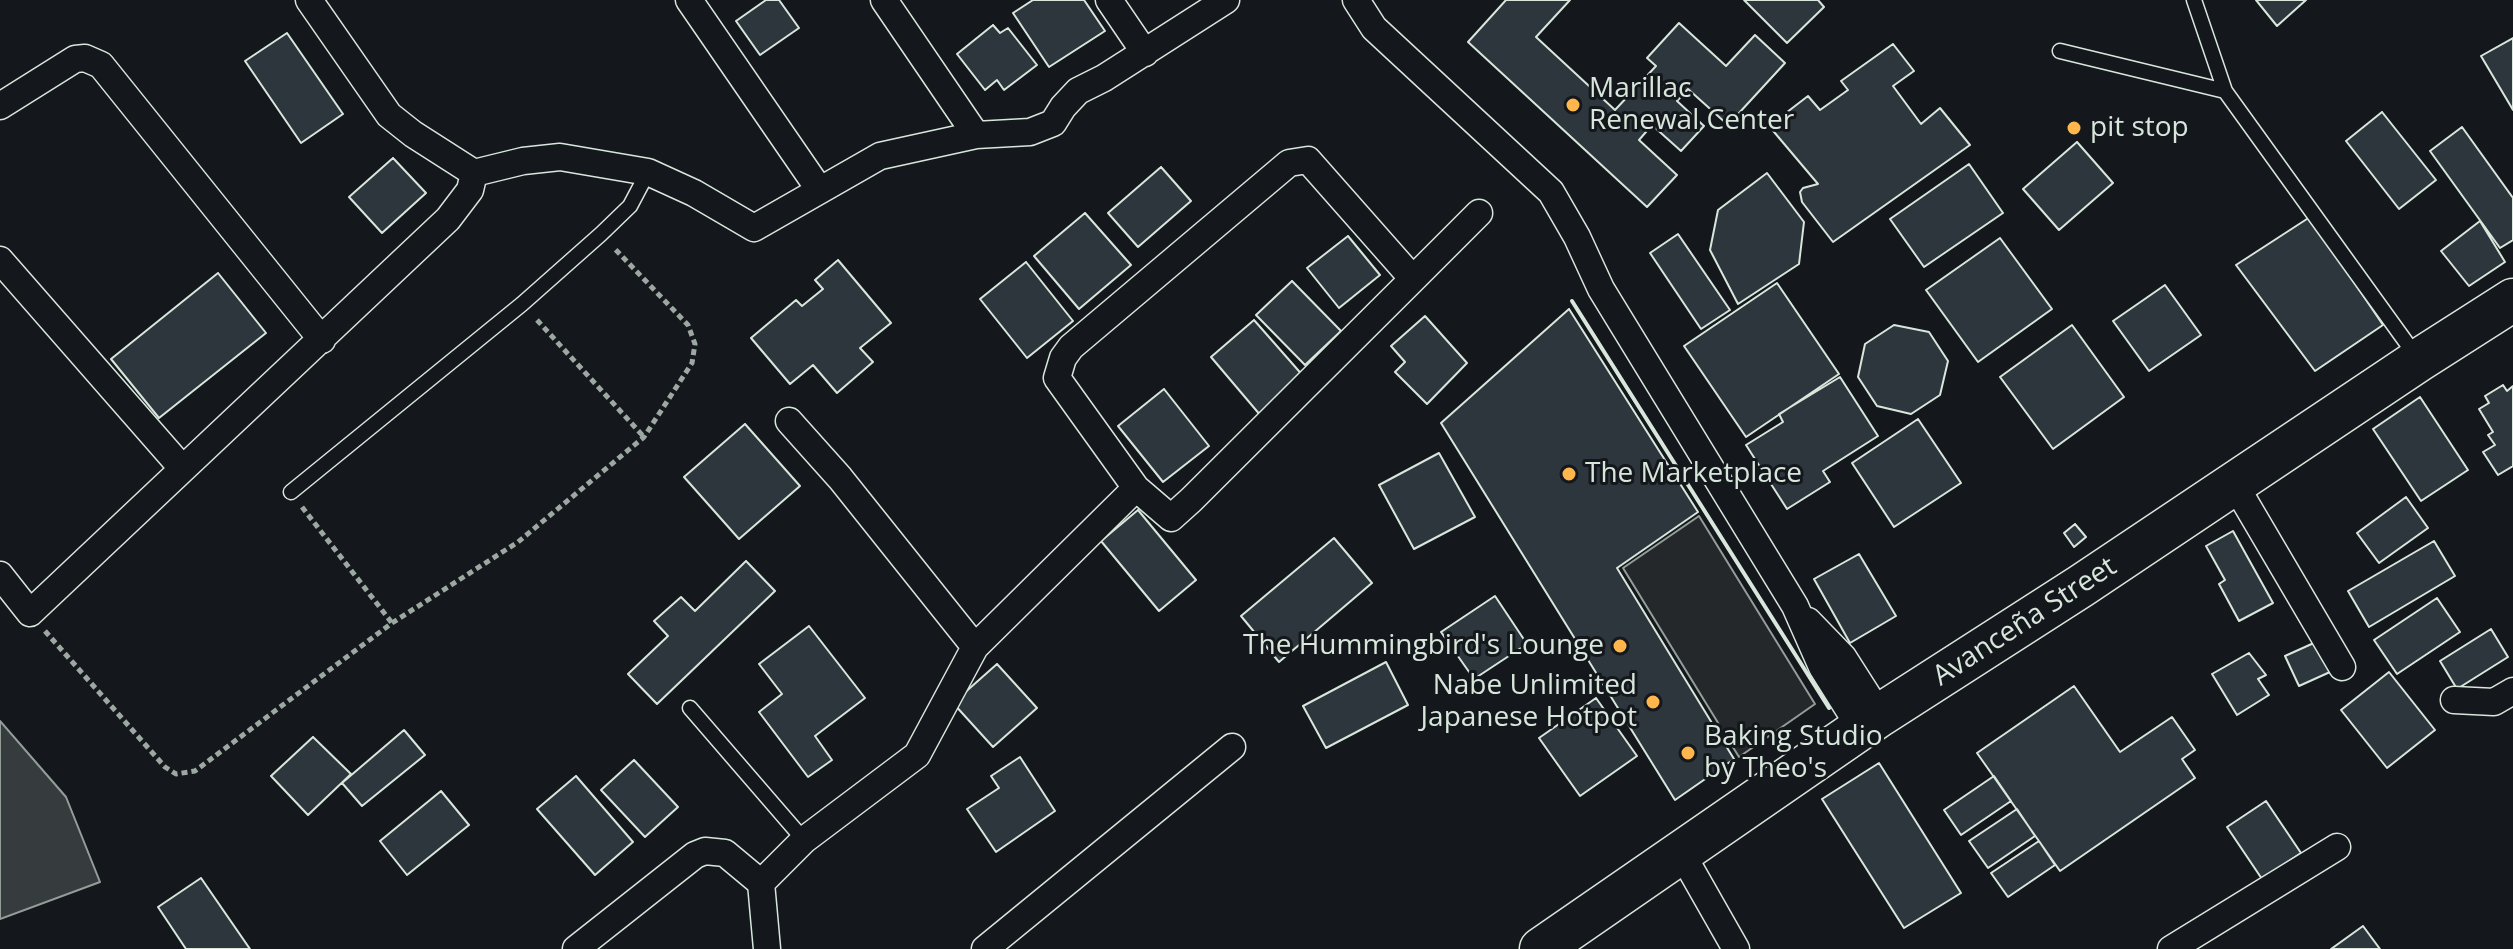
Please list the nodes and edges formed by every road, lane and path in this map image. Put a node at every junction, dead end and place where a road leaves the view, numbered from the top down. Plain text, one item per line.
1 (309, 0) edge
2 (689, 0) edge
3 (884, 0) edge
4 (1109, 0) edge
5 (1226, 0) edge
6 (1356, 0) edge
7 (2194, 0) edge
8 (2060, 51) dead end
9 (1145, 53) junction
10 (2225, 91) junction
11 (0, 106) edge
12 (976, 135) junction
13 (648, 172) junction
14 (474, 173) junction
15 (819, 189) junction
16 (1479, 213) dead end
17 (601, 234) junction
18 (0, 260) edge
19 (1413, 279) junction
20 (2513, 300) edge
21 (522, 304) junction
22 (322, 340) junction
23 (2419, 360) junction
24 (789, 421) dead end
25 (644, 437) junction
26 (182, 468) junction
27 (2235, 485) junction
28 (1136, 488) junction
29 (291, 492) joint
30 (0, 575) edge
31 (30, 613) junction
32 (392, 623) junction
33 (975, 647) junction
34 (2342, 667) dead end
35 (2513, 691) edge
36 (2454, 700) dead end
37 (690, 708) dead end
38 (1870, 722) junction
39 (1232, 747) dead end
40 (804, 840) junction
41 (2337, 847) dead end
42 (1682, 854) junction
43 (761, 883) junction
44 (576, 949) edge
45 (767, 949) edge
46 (985, 949) edge
47 (1541, 949) edge
48 (1736, 949) edge
49 (2171, 949) edge

1 - 14 street
2 - 15 street
3 - 12 street
4 - 9 street
5 - 9 street
6 - 38 street
7 - 10 lane
8 - 10 lane
9 - 12 street
10 - 23 lane
11 - 22 street
12 - 15 street
13 - 14 street
13 - 15 street
13 - 17 lane
14 - 22 street
16 - 19 street
17 - 21 lane
17 - 25 path
18 - 26 street
19 - 28 street
19 - 28 street
20 - 23 main road, Avanceña Street
21 - 25 path
21 - 29 lane
22 - 26 street
23 - 27 main road, Avanceña Street
24 - 33 street
25 - 32 path
26 - 31 street
27 - 34 street
27 - 38 main road, Avanceña Street
28 - 33 street
29 - 32 path
30 - 31 street
31 - 32 path
33 - 40 street
35 - 36 street
37 - 40 lane
38 - 42 main road, Avanceña Street
39 - 46 street
40 - 43 street
41 - 49 street
42 - 47 main road, Avanceña Street
42 - 48 street
43 - 44 street
43 - 45 street

